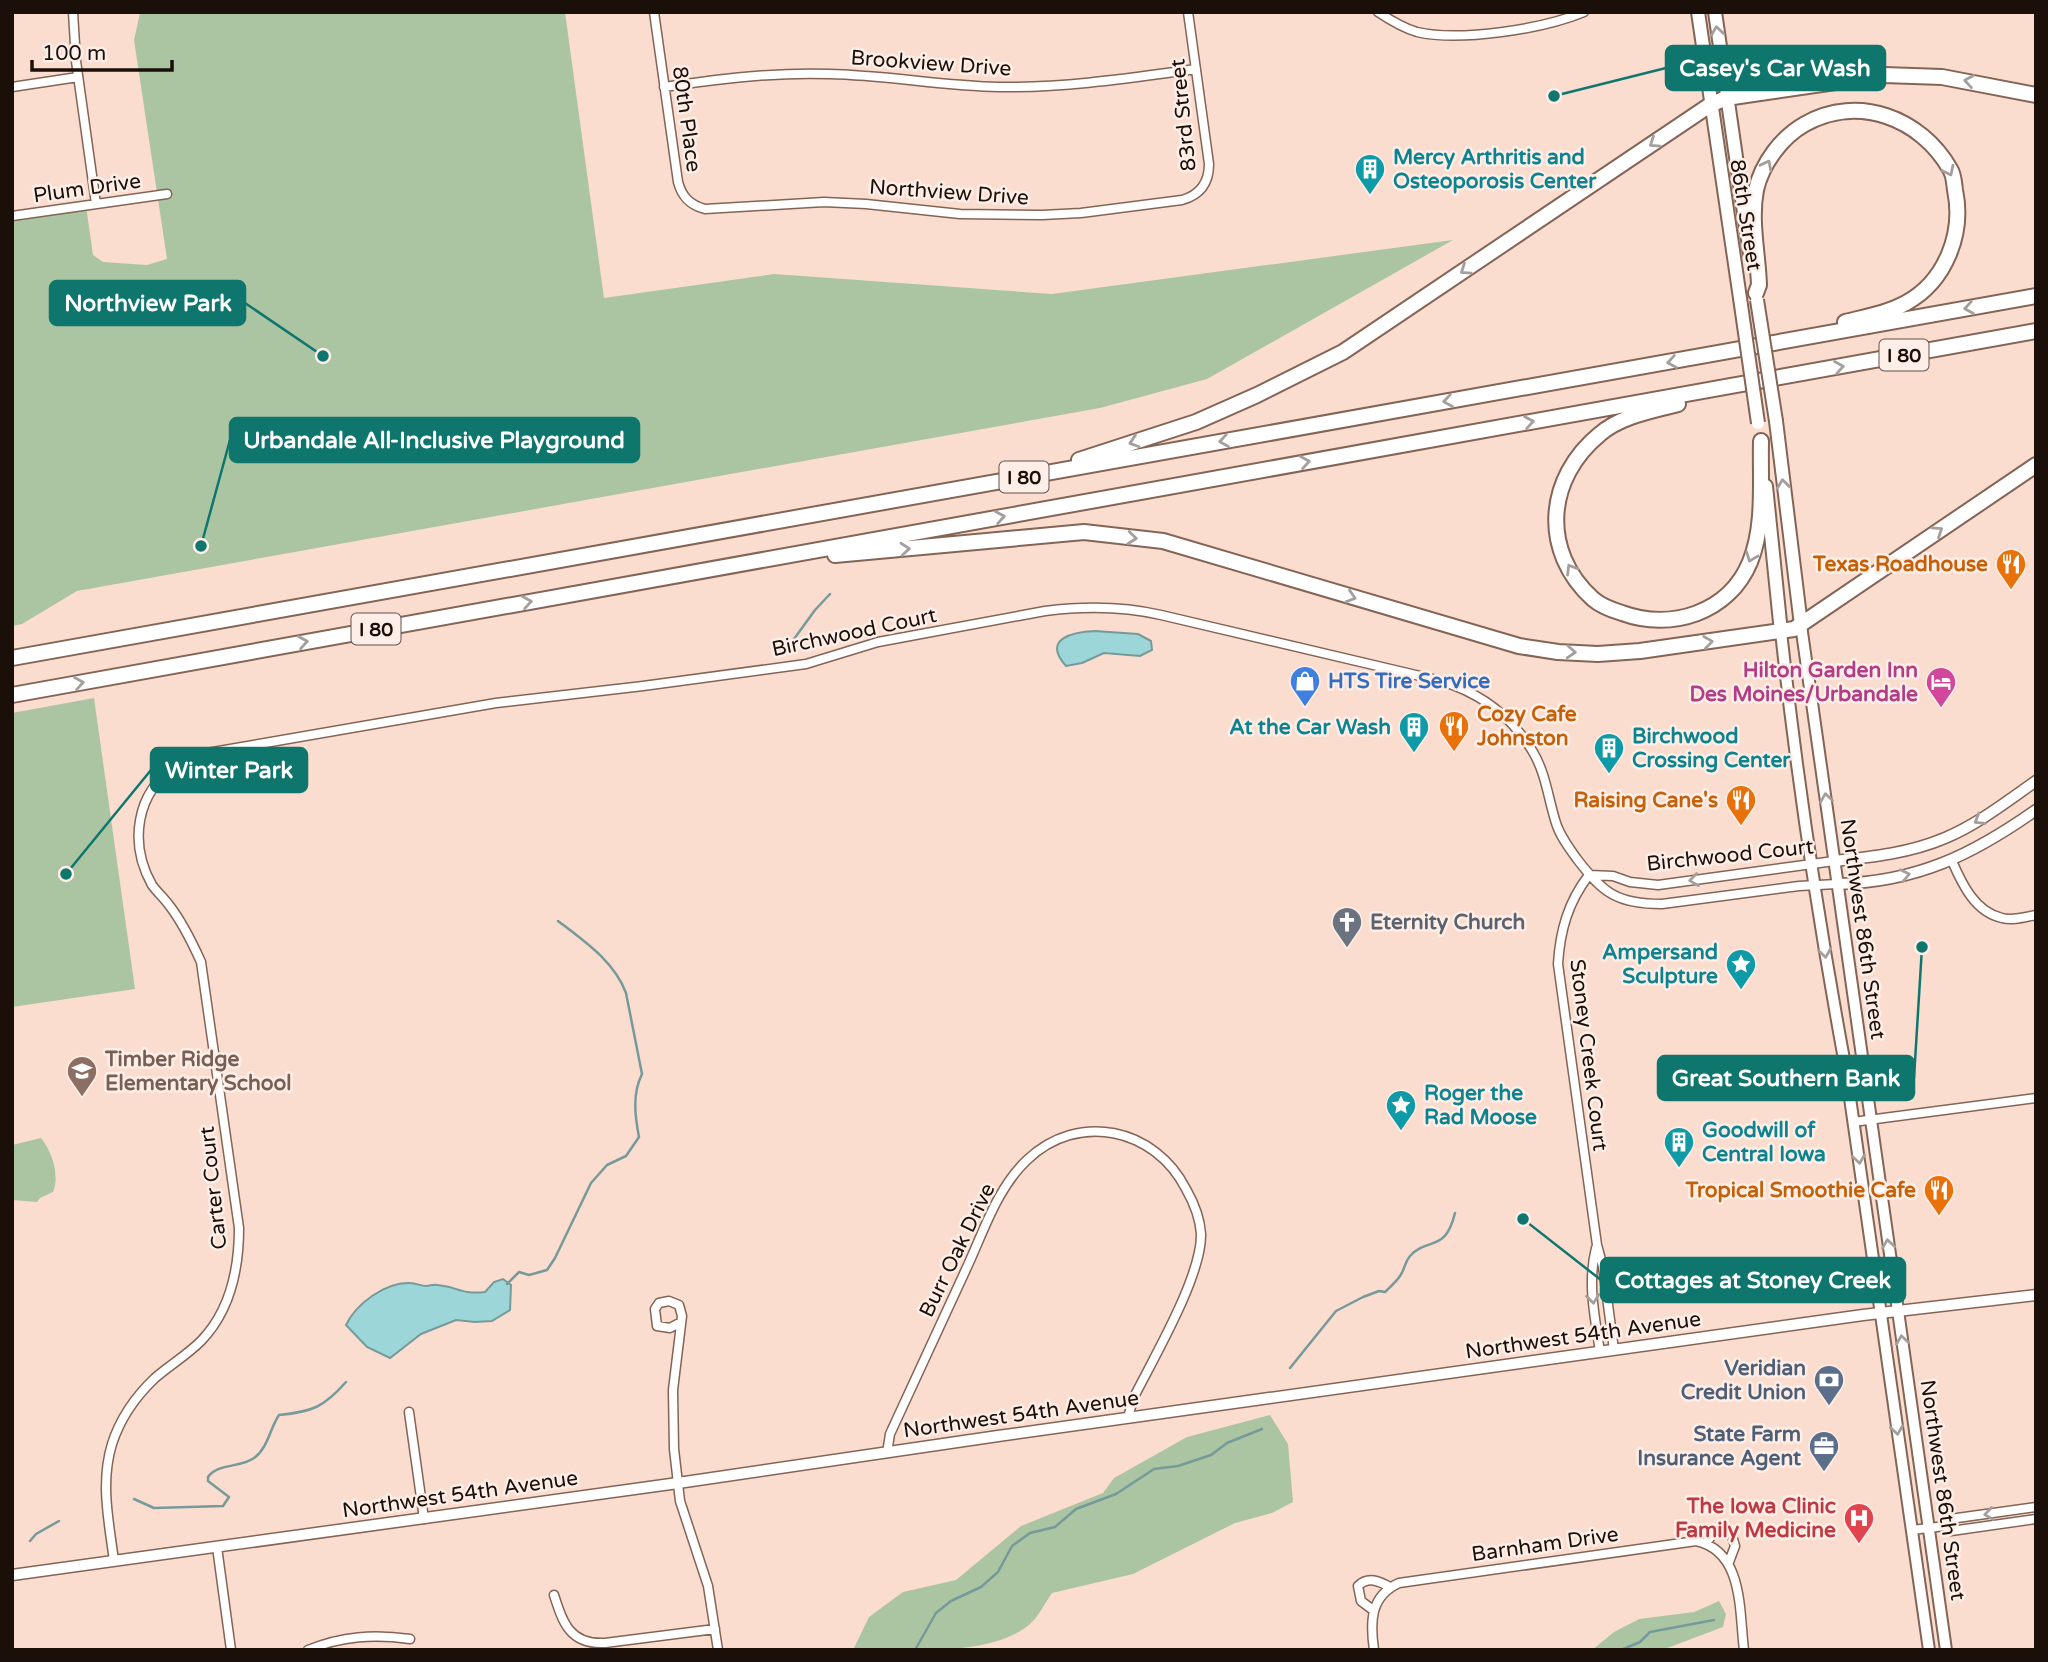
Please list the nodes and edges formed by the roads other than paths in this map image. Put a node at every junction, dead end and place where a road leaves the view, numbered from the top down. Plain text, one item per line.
1 (73, 12) edge
2 (654, 12) edge
3 (1188, 12) edge
4 (1378, 12) edge
5 (1584, 12) edge
6 (1698, 12) edge
7 (1714, 12) edge
8 (1196, 69) junction
9 (78, 78) junction
10 (12, 87) edge
11 (664, 87) junction
12 (2036, 95) edge
13 (1726, 98) junction
14 (1710, 105) junction
15 (167, 194) dead end
16 (1182, 200) joint
17 (96, 204) junction
18 (714, 209) joint
19 (12, 216) edge
20 (1757, 296) junction
21 (2036, 296) edge
22 (2036, 331) edge
23 (1709, 355) junction
24 (1772, 379) junction
25 (1776, 421) joint
26 (1758, 424) joint
27 (1761, 442) junction
28 (2036, 465) edge
29 (1026, 477) junction
30 (740, 564) junction
31 (1801, 625) junction
32 (1781, 632) junction
33 (12, 659) edge
34 (12, 695) edge
35 (2036, 781) edge
36 (2036, 810) edge
37 (1834, 861) junction
38 (1952, 861) junction
39 (1812, 864) junction
40 (1589, 874) junction
41 (1838, 884) junction
42 (1815, 885) junction
43 (2036, 915) edge
44 (204, 977) joint
45 (2036, 1098) edge
46 (1871, 1121) junction
47 (1853, 1122) junction
48 (1597, 1245) junction
49 (2036, 1295) edge
50 (1898, 1312) junction
51 (1880, 1314) junction
52 (681, 1322) dead end
53 (1614, 1350) junction
54 (1600, 1352) junction
55 (409, 1412) dead end
56 (1128, 1418) junction
57 (887, 1452) junction
58 (678, 1483) junction
59 (2036, 1507) edge
60 (424, 1519) junction
61 (2036, 1520) edge
62 (1945, 1526) junction
63 (1928, 1528) junction
64 (1912, 1530) junction
65 (1706, 1543) junction
66 (217, 1547) junction
67 (114, 1561) junction
68 (1729, 1562) junction
69 (12, 1575) edge
70 (1390, 1587) junction
71 (554, 1595) dead end
72 (1373, 1610) junction
73 (715, 1629) junction
74 (410, 1639) dead end
75 (231, 1650) edge
76 (308, 1650) edge
77 (718, 1650) edge
78 (1374, 1650) edge
79 (1744, 1650) edge
80 (1929, 1650) edge
81 (1946, 1650) edge

1 - 9 street
2 - 11 street, 80th Place
3 - 8 street, 83rd Street
4 - 5 street
6 - 14 main road, 86th Street
13 -> 7 main road, 86th Street
8 - 11 street, Brookview Drive
8 - 16 street, 83rd Street
9 - 10 street
9 - 17 street
11 - 18 street, 80th Place
12 -> 13 highway
13 - 14 highway
13 - 20 main road, 86th Street
14 - 26 main road, 86th Street, bridge
14 -> 29 highway
15 - 17 street, Plum Drive
16 - 18 street, Northview Drive
17 - 19 street, Plum Drive
20 -> 23 highway
20 - 25 main road, 86th Street, bridge
21 -> 23 highway, I 80
24 -> 22 highway, I 80
23 -> 29 highway, I 80
27 -> 24 highway
30 -> 24 highway, I 80
31 -> 25 main road, Northwest 86th Street
26 - 27 main road, Northwest 86th Street
27 - 32 main road, Northwest 86th Street
31 -> 28 highway
29 - 33 highway, I 80
30 -> 32 highway
34 -> 30 highway, I 80
31 - 32 highway
37 -> 31 main road, Northwest 86th Street
32 - 39 main road, Northwest 86th Street
35 -> 37 street
36 - 38 street
37 - 39 street, Birchwood Court
37 - 41 main road, Northwest 86th Street
41 -> 38 street
38 - 43 street
39 -> 40 street, Birchwood Court
39 - 42 main road, Northwest 86th Street
40 - 42 street, Birchwood Court
40 - 44 street, Birchwood Court
40 - 48 street, Stoney Creek Court
41 - 42 street, Birchwood Court
41 - 46 main road, Northwest 86th Street
42 -> 47 main road, Northwest 86th Street
44 - 67 street, Carter Court
45 - 46 street
46 - 47 street
50 -> 46 main road, Northwest 86th Street
47 -> 51 main road, Northwest 86th Street
48 - 53 street, Stoney Creek Court
48 -> 54 street, Stoney Creek Court
49 - 50 street, Northwest 54th Avenue
50 - 51 street, Northwest 54th Avenue
63 -> 50 main road, Northwest 86th Street
51 - 53 street, Northwest 54th Avenue
51 -> 64 main road, Northwest 86th Street
52 - 58 street
53 - 54 street, Northwest 54th Avenue
54 - 56 street, Northwest 54th Avenue
55 - 60 street
56 - 57 street, Northwest 54th Avenue
56 - 57 street, Burr Oak Drive
57 - 58 street, Northwest 54th Avenue
58 - 60 street, Northwest 54th Avenue
58 - 73 street
59 -> 62 street
60 - 66 street, Northwest 54th Avenue
61 - 62 street
62 - 63 street
63 - 64 street
63 - 81 main road, Northwest 86th Street
64 - 80 main road, Northwest 86th Street
65 - 68 street
65 - 68 street
65 - 70 street, Barnham Drive
66 - 67 street, Northwest 54th Avenue
66 - 75 street
67 - 69 street, Northwest 54th Avenue
68 - 79 street
70 - 72 street
70 - 72 street
71 - 73 street
72 - 78 street
73 - 77 street
74 - 76 street

